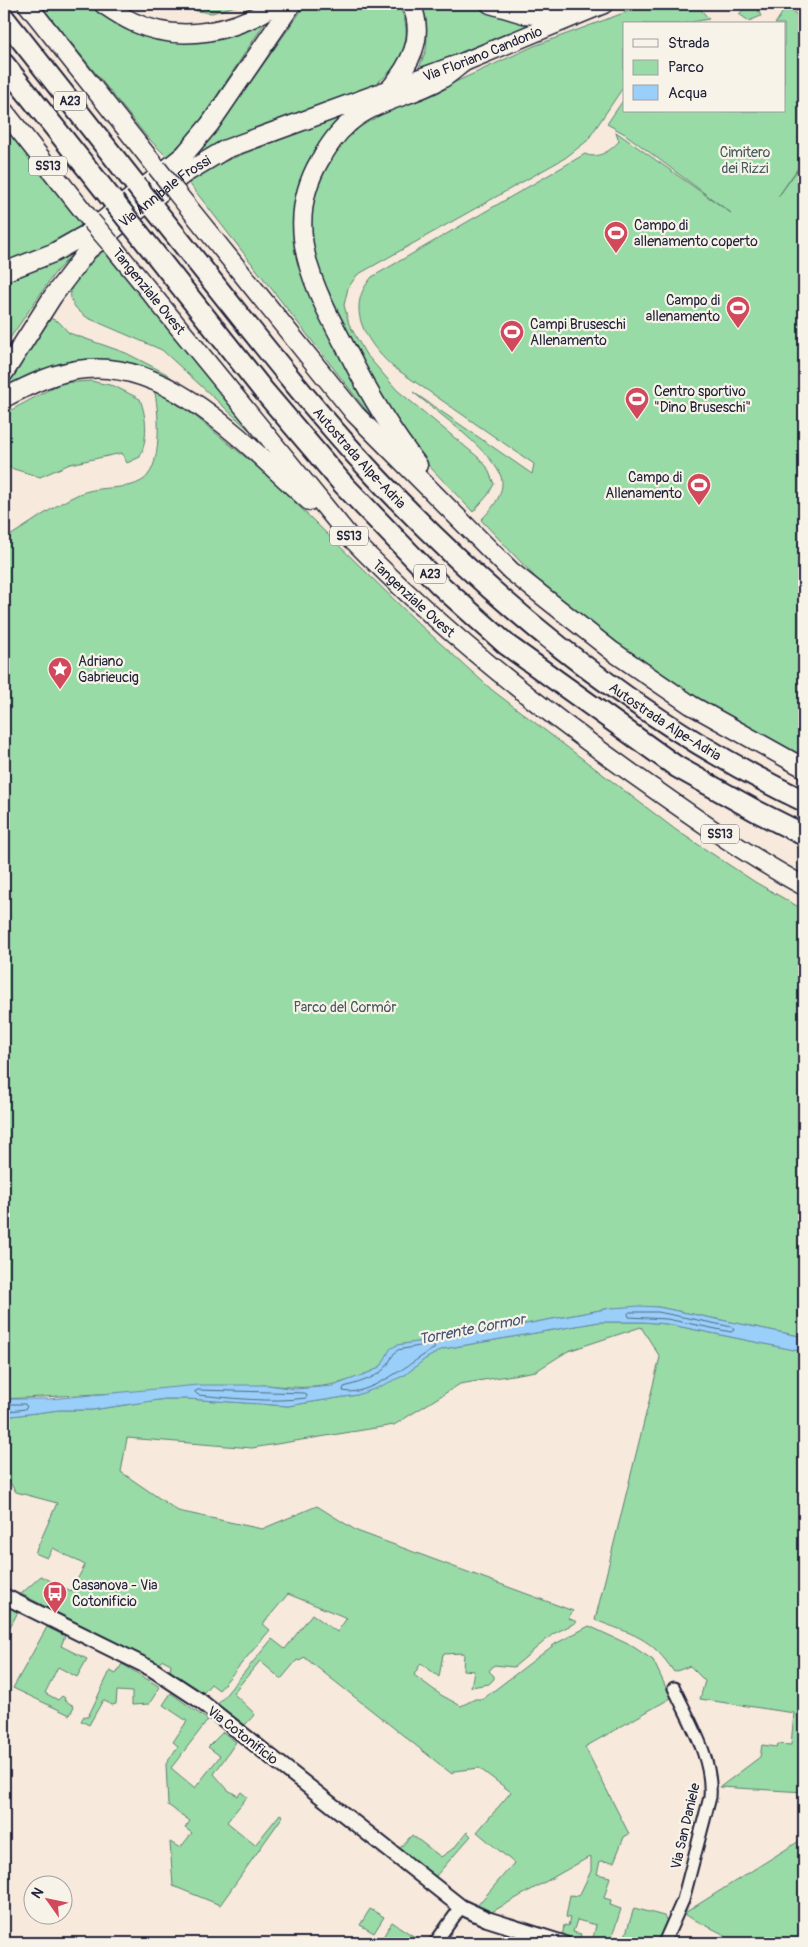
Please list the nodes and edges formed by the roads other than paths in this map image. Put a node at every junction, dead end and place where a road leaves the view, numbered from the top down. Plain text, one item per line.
1 (27, 4) edge
2 (103, 4) edge
3 (276, 4) edge
4 (292, 4) edge
5 (410, 4) edge
6 (490, 4) edge
7 (604, 4) edge
8 (4, 18) edge
9 (569, 18) junction
10 (464, 62) junction
11 (4, 64) edge
12 (388, 91) junction
13 (4, 111) edge
14 (4, 272) edge
15 (4, 374) edge
16 (4, 398) edge
17 (470, 530) junction
18 (348, 535) junction
19 (804, 768) edge
20 (804, 801) edge
21 (804, 835) edge
22 (804, 886) edge
23 (4, 1596) edge
24 (674, 1688) dead end
25 (461, 1907) junction
26 (435, 1943) edge
27 (563, 1943) edge
28 (664, 1943) edge

1 - 17 main road, bridge
2 - 3 main road
4 - 14 main road, Via Annibale Frossi
5 - 12 main road
6 - 9 main road
7 - 9 main road, Via Floriano Candonio
8 - 20 highway, Autostrada Alpe-Adria / A23, bridge
9 - 10 main road, Via Floriano Candonio
10 - 12 main road, Via Floriano Candonio
10 - 17 main road
11 - 21 highway, Autostrada Alpe-Adria / A23, bridge
12 - 15 main road, Via Annibale Frossi
13 - 18 main road, Tangenziale Ovest / SS13, bridge
16 - 18 main road
17 - 19 main road
18 - 22 main road, Tangenziale Ovest / SS13
23 - 25 street, Via Cotonificio
24 - 28 street, Via San Daniele
25 - 26 street
25 - 27 street, Via Cotonificio

